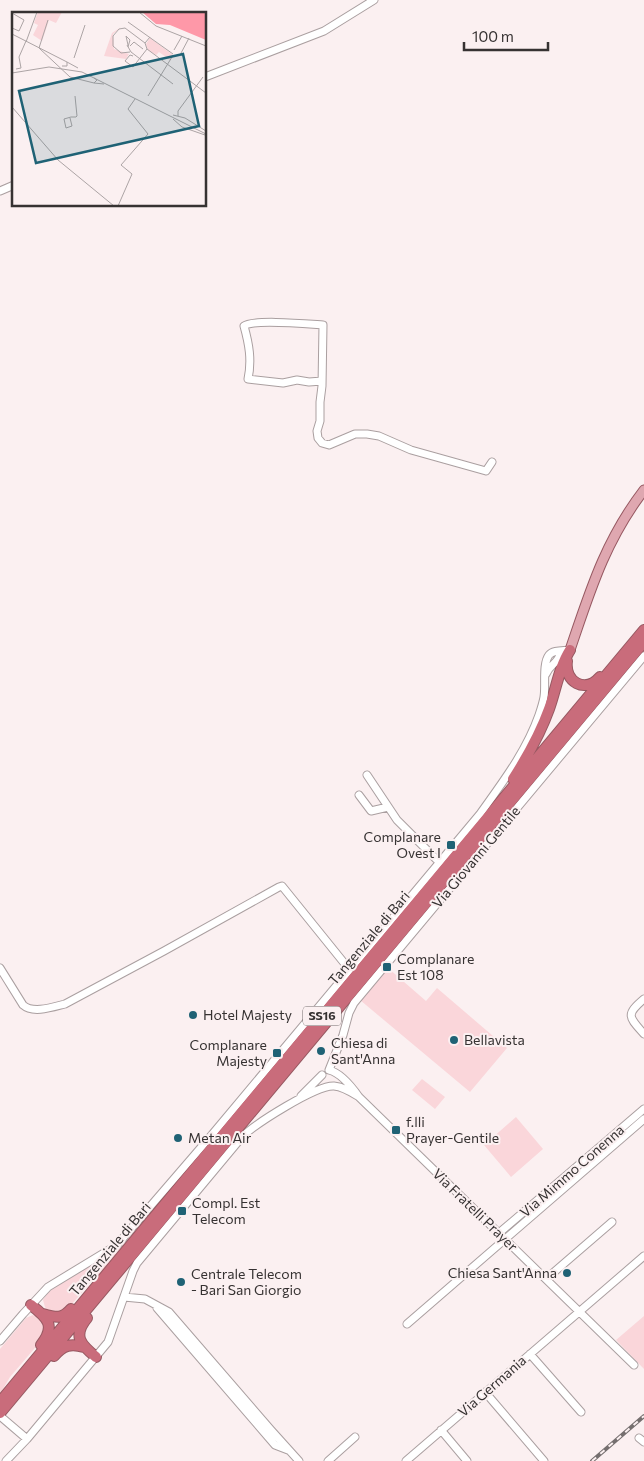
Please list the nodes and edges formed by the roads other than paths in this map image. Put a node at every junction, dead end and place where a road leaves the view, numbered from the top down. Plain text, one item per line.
1 (374, 0) edge
2 (206, 77) edge
3 (12, 186) edge
4 (0, 191) edge
5 (322, 381) junction
6 (492, 462) dead end
7 (644, 490) edge
8 (644, 630) edge
9 (644, 642) edge
10 (629, 649) junction
11 (566, 651) junction
12 (644, 656) edge
13 (367, 775) dead end
14 (359, 795) dead end
15 (388, 807) junction
16 (496, 808) junction
17 (439, 862) junction
18 (0, 968) edge
19 (349, 969) junction
20 (644, 999) edge
21 (644, 1034) edge
22 (329, 1070) junction
23 (337, 1074) junction
24 (322, 1075) junction
25 (330, 1086) junction
26 (359, 1097) junction
27 (296, 1101) junction
28 (644, 1108) edge
29 (644, 1119) edge
30 (596, 1155) junction
31 (586, 1158) junction
32 (591, 1165) junction
33 (612, 1222) dead end
34 (499, 1232) junction
35 (505, 1238) junction
36 (644, 1256) edge
37 (116, 1269) junction
38 (546, 1279) junction
39 (124, 1297) junction
40 (31, 1305) junction
41 (579, 1312) junction
42 (44, 1314) junction
43 (407, 1324) dead end
44 (0, 1342) edge
45 (84, 1347) junction
46 (530, 1354) junction
47 (96, 1357) junction
48 (634, 1365) dead end
49 (485, 1392) junction
50 (4, 1401) edge
51 (581, 1412) dead end
52 (0, 1415) edge
53 (441, 1430) junction
54 (355, 1438) dead end
55 (27, 1439) junction
56 (6, 1461) edge
57 (299, 1461) edge
58 (328, 1461) edge
59 (406, 1461) edge
60 (467, 1461) edge
61 (544, 1461) edge

1 - 2 street
3 - 4 street
5 - 5 street
5 - 6 street
7 - 11 main road
8 - 10 highway, Tangenziale di Bari / SS16
9 - 37 highway, Tangenziale di Bari / SS16
10 - 11 highway
10 - 16 highway, Tangenziale di Bari / SS16
11 - 16 highway, SS16
11 - 17 street
12 - 22 street, Via Giovanni Gentile
13 - 15 street
14 - 15 street
15 - 17 street
16 - 37 highway, Tangenziale di Bari / SS16
17 - 19 street
18 - 19 street
19 - 40 street
20 - 21 street
22 - 23 street
22 - 24 street
23 - 25 street
23 - 26 street, Via Fratelli Prayer
24 - 25 street
24 - 27 street
25 - 26 street
25 - 27 street
26 - 34 street, Via Fratelli Prayer
27 - 39 street
28 - 30 street, Via Mimmo Conenna
29 - 30 street, Via Mimmo Conenna
30 - 31 street, Via Mimmo Conenna
30 - 32 street, Via Mimmo Conenna
31 - 32 street
31 - 34 street, Via Mimmo Conenna
32 - 35 street, Via Mimmo Conenna
33 - 38 street
34 - 35 street, Via Fratelli Prayer
35 - 38 street, Via Fratelli Prayer
35 - 43 street, Via Mimmo Conenna
36 - 41 street, Via Germania
37 - 42 highway
37 - 45 highway
37 - 50 highway, Tangenziale di Bari / SS16
38 - 41 street, Via Fratelli Prayer
39 - 47 street
39 - 57 street
40 - 42 highway
40 - 44 street
41 - 46 street, Via Germania
41 - 48 street, Via Fratelli Prayer
42 - 50 highway
45 - 47 highway
45 - 50 highway
46 - 49 street, Via Germania
46 - 51 street
47 - 55 street
49 - 53 street, Via Germania
49 - 61 street
50 - 52 highway, Tangenziale di Bari / SS16
52 - 55 street
53 - 59 street, Via Germania
53 - 60 street
54 - 58 street
55 - 56 street

